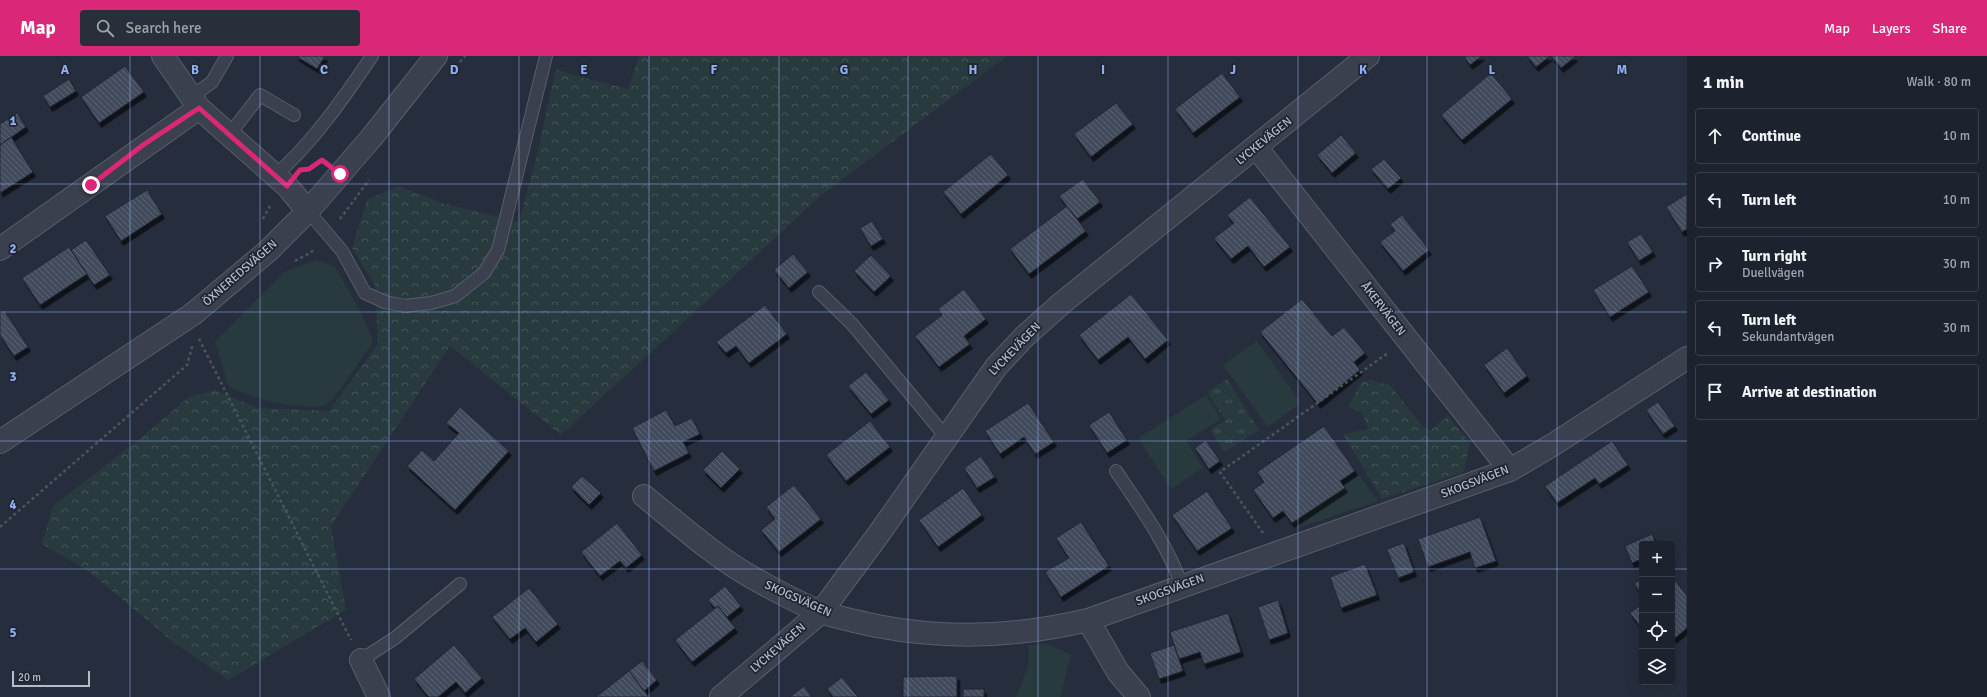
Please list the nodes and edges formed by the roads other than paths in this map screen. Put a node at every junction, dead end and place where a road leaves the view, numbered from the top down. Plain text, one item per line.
1 (163, 56) edge
2 (227, 56) edge
3 (372, 56) edge
4 (436, 56) edge
5 (546, 56) edge
6 (1368, 56) edge
7 (195, 102) junction
8 (294, 115) dead end
9 (229, 135) junction
10 (1256, 147) junction
11 (281, 181) junction
12 (308, 211) junction
13 (0, 249) edge
14 (819, 292) dead end
15 (1687, 358) edge
16 (946, 436) junction
17 (0, 442) edge
18 (1510, 470) junction
19 (1116, 471) dead end
20 (644, 496) dead end
21 (460, 584) dead end
22 (1182, 586) junction
23 (821, 612) junction
24 (1088, 620) junction
25 (361, 660) joint
26 (379, 697) edge
27 (721, 697) edge
28 (1139, 697) edge

1 - 7 street
2 - 7 lane
3 - 11 lane
4 - 12 street, ÖXNEREDSVÄGEN
5 - 12 lane
6 - 10 street, LYCKEVÄGEN
7 - 9 street
7 - 13 street
8 - 9 lane
9 - 11 street
10 - 16 street, LYCKEVÄGEN
10 - 18 street, ÅKERVÄGEN
11 - 12 street
12 - 17 street, ÖXNEREDSVÄGEN
14 - 16 lane
15 - 18 street, SKOGSVÄGEN
16 - 23 street, LYCKEVÄGEN
18 - 22 street, SKOGSVÄGEN
19 - 22 lane
20 - 23 street, SKOGSVÄGEN
21 - 25 lane
22 - 24 street, SKOGSVÄGEN
23 - 24 street, SKOGSVÄGEN
23 - 27 street, LYCKEVÄGEN
24 - 28 street
25 - 26 street

